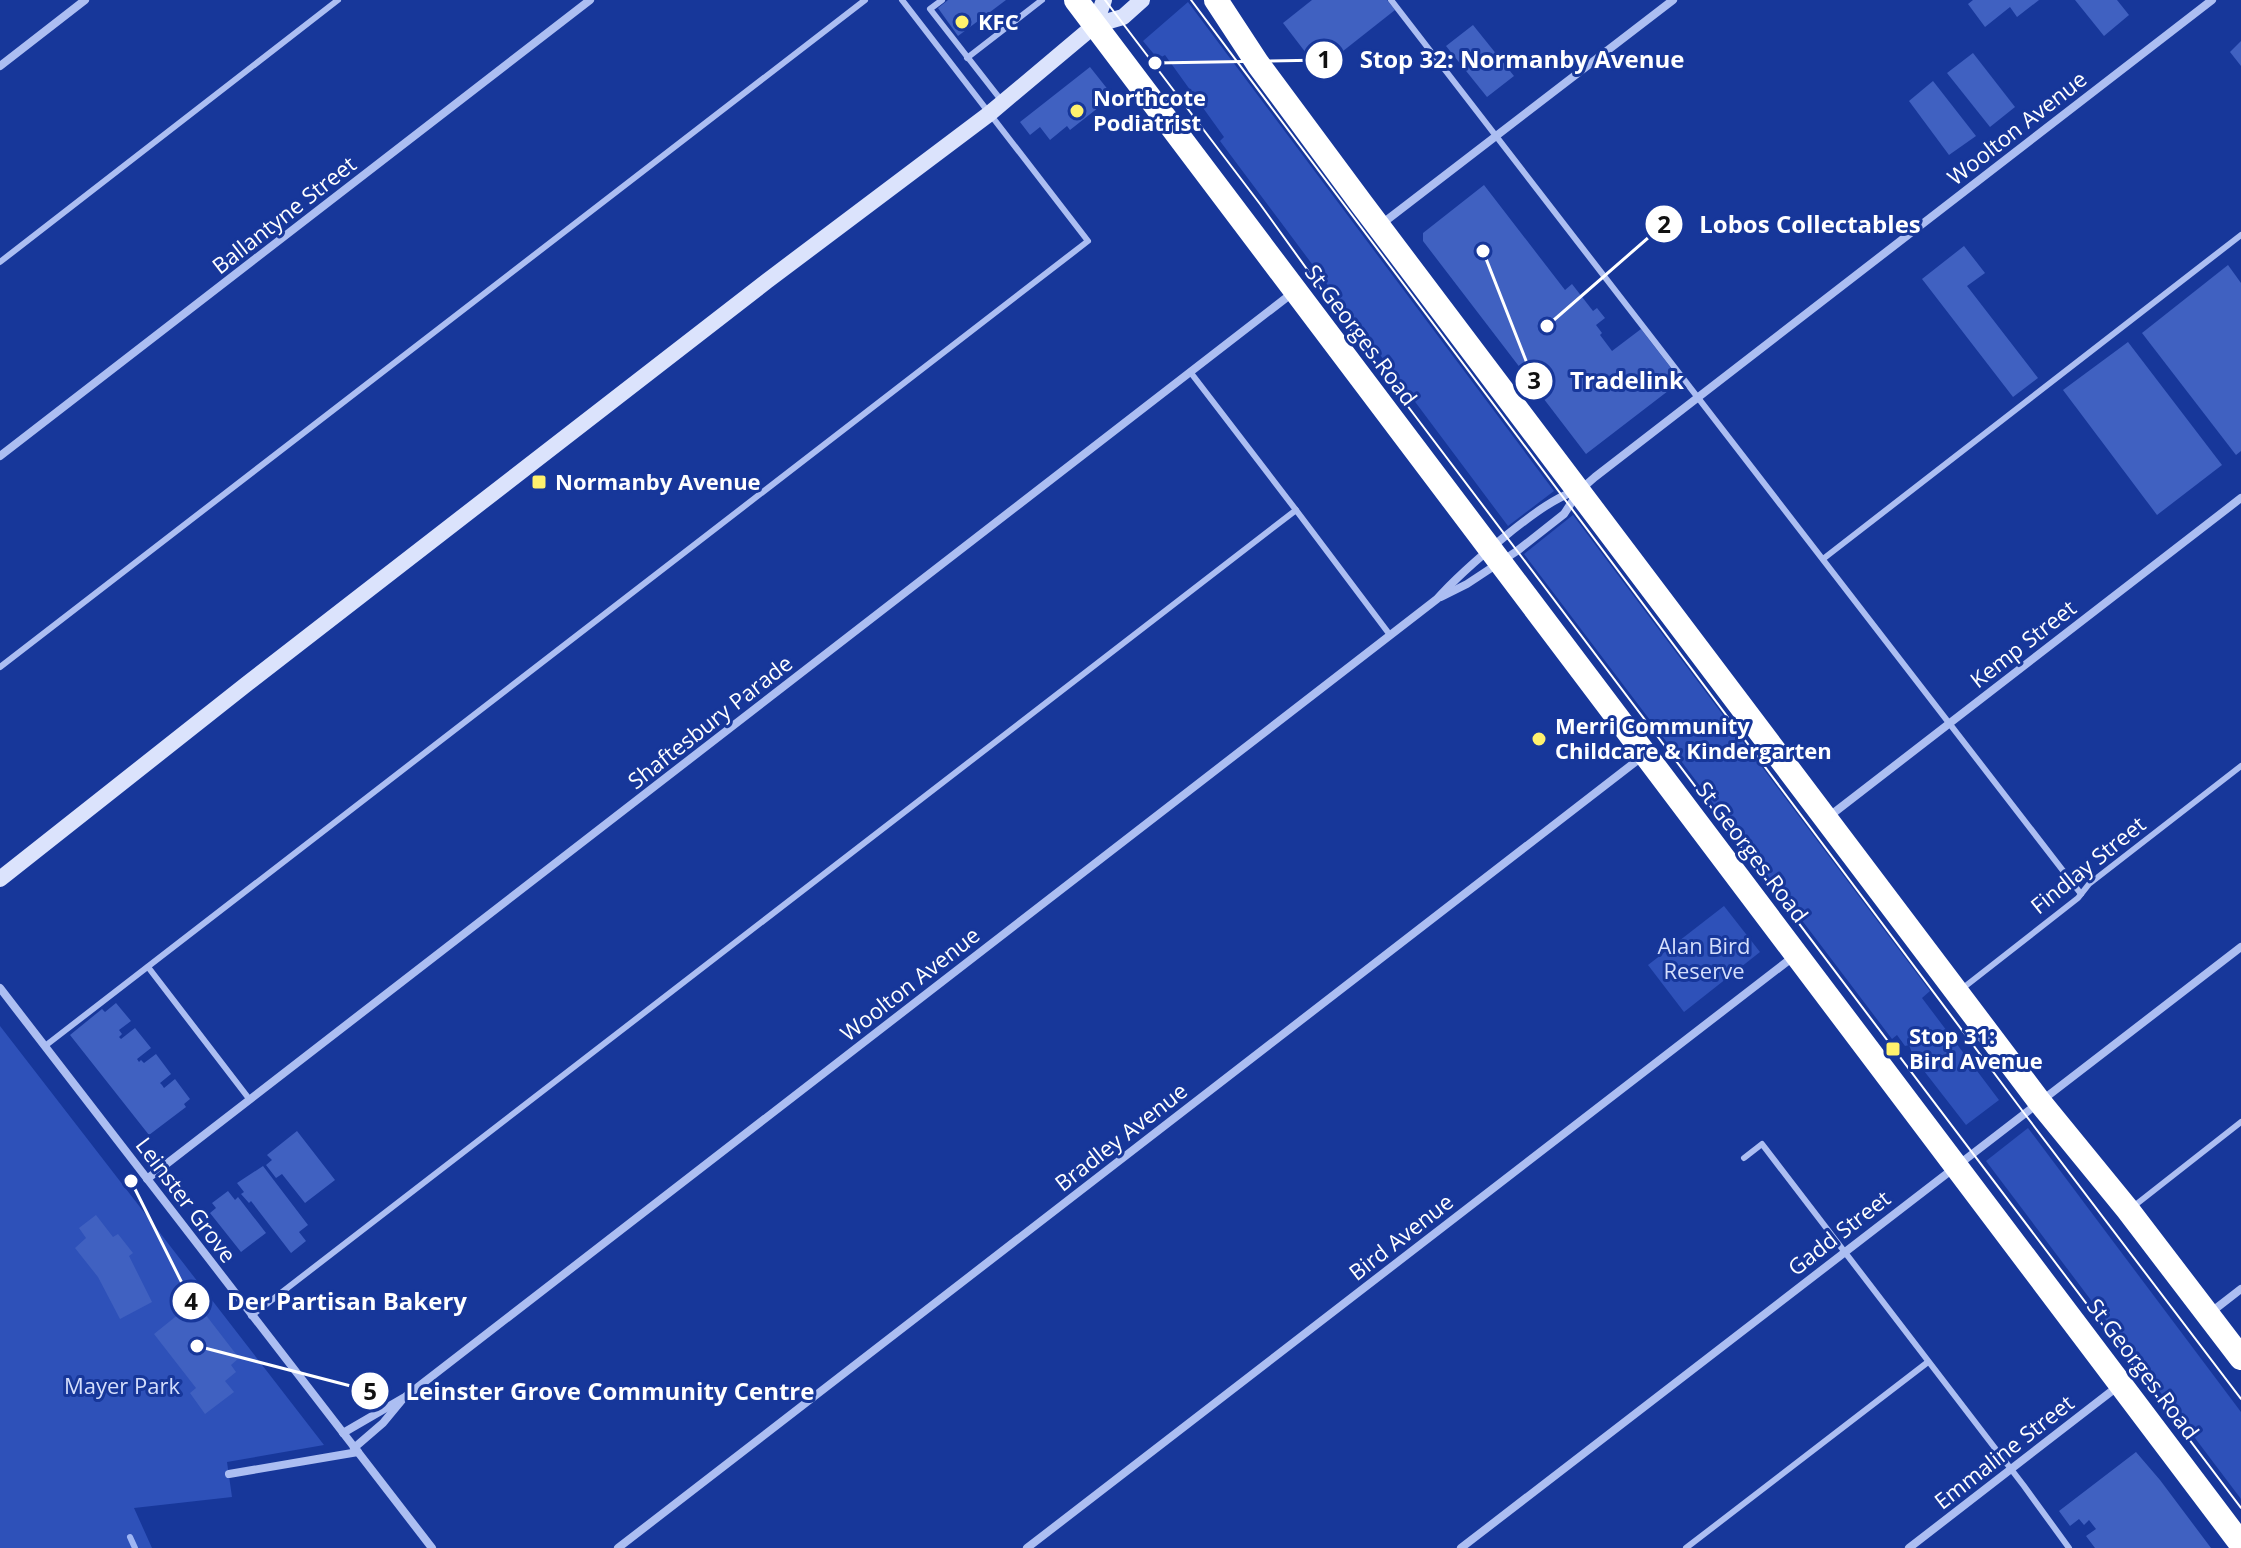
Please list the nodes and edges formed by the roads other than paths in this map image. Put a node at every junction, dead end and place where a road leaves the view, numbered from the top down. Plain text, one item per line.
1 (85, 0) edge
2 (338, 0) edge
3 (590, 0) edge
4 (865, 0) edge
5 (902, 0) edge
6 (942, 0) edge
7 (1042, 0) edge
8 (1076, 0) edge
9 (1104, 0) edge
10 (1142, 0) edge
11 (1216, 0) edge
12 (1391, 0) edge
13 (1673, 0) edge
14 (2212, 0) edge
15 (1095, 25) junction
16 (967, 58) junction
17 (0, 66) edge
18 (1003, 103) junction
19 (989, 114) junction
20 (1497, 137) junction
21 (1379, 226) junction
22 (2241, 235) edge
23 (0, 262) edge
24 (1295, 291) junction
25 (1191, 373) junction
26 (1700, 397) junction
27 (0, 456) edge
28 (1579, 491) junction
29 (2241, 498) edge
30 (1296, 510) junction
31 (1496, 556) junction
32 (1823, 559) junction
33 (1437, 599) junction
34 (1390, 635) junction
35 (0, 667) edge
36 (1950, 723) junction
37 (1646, 754) junction
38 (2241, 766) edge
39 (1827, 818) junction
40 (0, 879) edge
41 (2081, 894) junction
42 (2241, 947) edge
43 (1797, 954) junction
44 (148, 967) junction
45 (0, 988) edge
46 (1958, 993) junction
47 (45, 1046) junction
48 (250, 1100) junction
49 (2039, 1101) junction
50 (2241, 1122) edge
51 (1744, 1158) dead end
52 (1957, 1165) junction
53 (147, 1179) junction
54 (2128, 1210) junction
55 (1844, 1252) junction
56 (2241, 1289) edge
57 (2207, 1315) junction
58 (251, 1316) junction
59 (2241, 1358) edge
60 (1928, 1362) junction
61 (2121, 1384) junction
62 (405, 1397) junction
63 (343, 1433) junction
64 (356, 1450) junction
65 (2011, 1469) junction
66 (229, 1474) dead end
67 (2241, 1544) edge
68 (432, 1548) edge
69 (618, 1548) edge
70 (1027, 1548) edge
71 (1461, 1548) edge
72 (1686, 1548) edge
73 (1909, 1548) edge
74 (2069, 1548) edge

1 - 17 street
2 - 23 lane
3 - 27 street, Ballantyne Street
4 - 35 lane
5 - 19 lane
6 - 16 lane
7 - 16 lane
8 - 15 highway, St Georges Road
9 - 15 main road
10 - 15 main road
11 - 21 highway
12 - 20 lane
13 - 20 street
14 - 26 street, Woolton Avenue
15 - 18 main road
15 - 24 highway, St Georges Road
16 - 18 lane
18 - 19 main road
19 - 40 main road
19 - 44 lane
20 - 21 street
20 - 26 lane
21 - 28 highway
22 - 32 lane
24 - 25 street, Shaftesbury Parade
24 - 31 highway, St Georges Road
25 - 30 lane
25 - 48 street, Shaftesbury Parade
26 - 28 street, Woolton Avenue
26 - 32 lane
28 - 31 street, Woolton Avenue
28 - 31 street, Woolton Avenue
28 - 39 highway
29 - 36 street, Kemp Street
30 - 34 lane
30 - 58 lane
31 - 33 street, Woolton Avenue
31 - 33 street, Woolton Avenue
31 - 37 highway, St Georges Road
32 - 36 lane
33 - 34 street, Woolton Avenue
34 - 62 street, Woolton Avenue
36 - 39 street, Kemp Street
36 - 41 lane
37 - 43 highway, St Georges Road
37 - 69 street, Bradley Avenue
38 - 41 lane, Findlay Street
39 - 46 highway
41 - 46 lane, Findlay Street
42 - 49 street, Gadd Street
43 - 52 highway, St Georges Road
43 - 70 street, Bird Avenue
44 - 47 lane
44 - 48 lane
45 - 47 street, Leinster Grove
46 - 49 highway
47 - 53 street, Leinster Grove
48 - 53 street, Shaftesbury Parade
49 - 52 street, Gadd Street
49 - 54 highway
50 - 54 lane
51 - 55 lane
52 - 55 street, Gadd Street
52 - 61 highway, St Georges Road
53 - 58 street, Leinster Grove
54 - 57 highway
55 - 60 lane
55 - 71 street, Gadd Street
56 - 57 street
57 - 59 highway
58 - 63 street, Leinster Grove
60 - 65 lane
60 - 72 lane
61 - 65 street, Emmaline Street
61 - 67 highway, St Georges Road
62 - 63 street, Woolton Avenue
62 - 64 street, Woolton Avenue
63 - 64 street, Leinster Grove
64 - 66 street
64 - 68 street, Leinster Grove
65 - 73 street, Emmaline Street
65 - 74 lane

